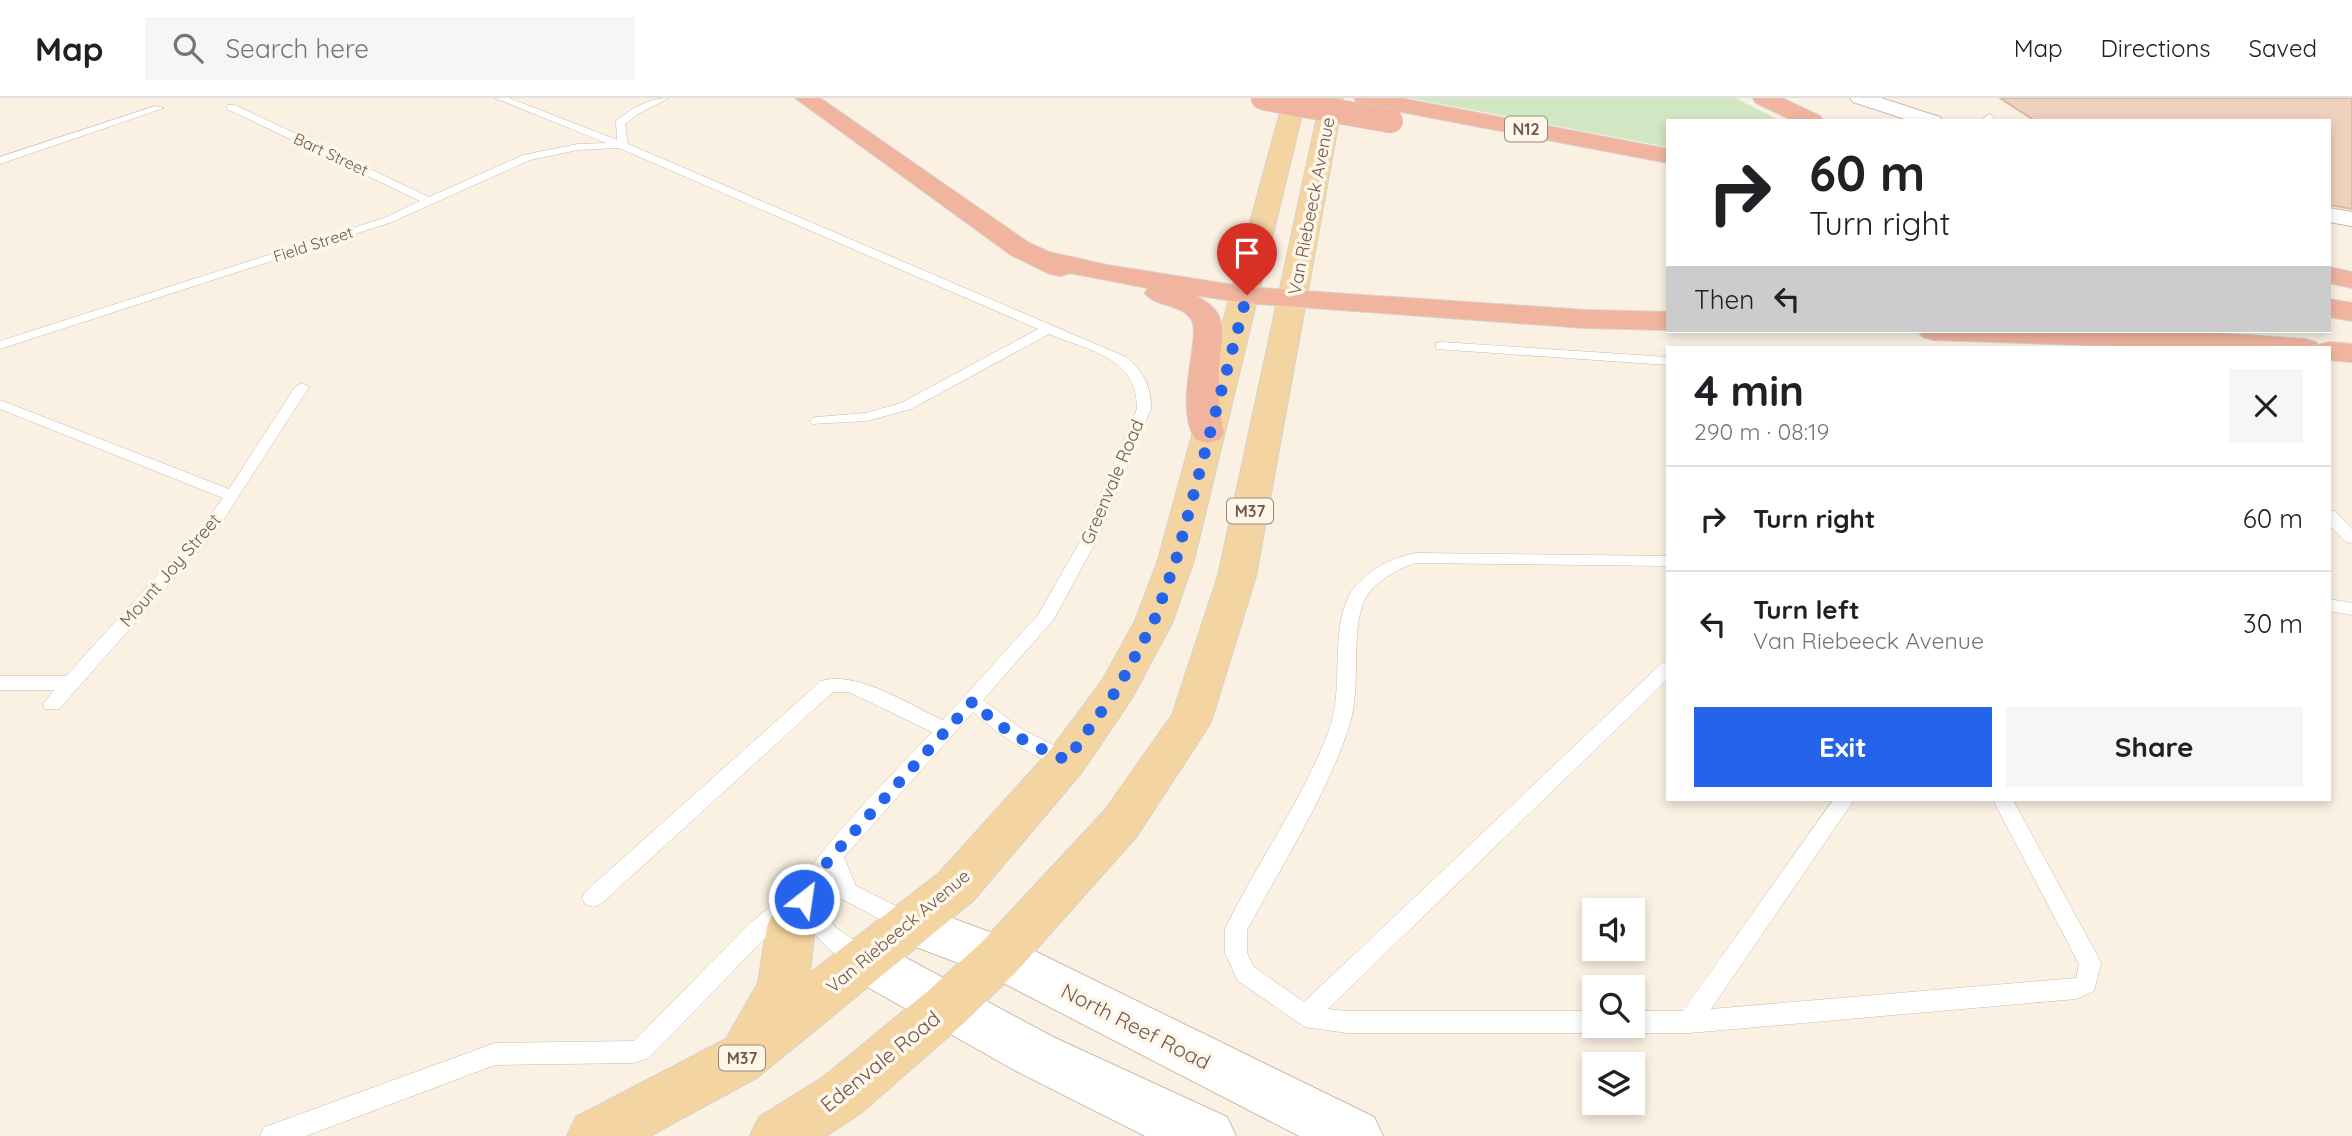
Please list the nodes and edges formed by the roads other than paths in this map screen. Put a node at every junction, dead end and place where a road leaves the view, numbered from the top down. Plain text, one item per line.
1 (500, 98) edge
2 (664, 98) edge
3 (806, 98) edge
4 (1263, 98) edge
5 (1295, 98) edge
6 (1332, 98) edge
7 (1764, 98) edge
8 (1860, 98) edge
9 (232, 107) dead end
10 (1380, 107) edge
11 (159, 108) dead end
12 (1808, 119) edge
13 (1927, 119) edge
14 (623, 146) junction
15 (1666, 156) edge
16 (0, 161) edge
17 (1666, 176) edge
18 (431, 202) junction
19 (2331, 215) edge
20 (2352, 219) edge
21 (1037, 258) junction
22 (2331, 275) edge
23 (2352, 280) edge
24 (2331, 284) edge
25 (2352, 289) edge
26 (1247, 295) junction
27 (1293, 299) junction
28 (2331, 308) edge
29 (2352, 312) edge
30 (1666, 321) edge
31 (1049, 329) junction
32 (1992, 333) edge
33 (0, 345) edge
34 (1441, 346) dead end
35 (2282, 346) edge
36 (2331, 351) edge
37 (2352, 353) edge
38 (1666, 361) edge
39 (302, 387) dead end
40 (0, 404) edge
41 (817, 421) dead end
42 (1208, 433) junction
43 (232, 496) junction
44 (2331, 517) edge
45 (2352, 538) edge
46 (1666, 561) edge
47 (2331, 605) edge
48 (2352, 610) edge
49 (1666, 670) edge
50 (0, 682) edge
51 (70, 683) junction
52 (973, 701) junction
53 (52, 704) dead end
54 (946, 730) junction
55 (1067, 760) junction
56 (1843, 801) edge
57 (2004, 801) edge
58 (833, 855) junction
59 (806, 895) junction
60 (593, 898) dead end
61 (912, 924) junction
62 (999, 957) junction
63 (866, 961) junction
64 (946, 1007) junction
65 (1305, 1016) junction
66 (1582, 1022) edge
67 (1645, 1022) edge
68 (1689, 1022) junction
69 (739, 1060) junction
70 (835, 1116) edge
71 (599, 1134) edge
72 (273, 1136) edge
73 (778, 1136) edge
74 (1208, 1136) edge
75 (1355, 1136) edge

1 - 14 lane, Greenvale Road
2 - 14 lane
3 - 21 highway
4 - 10 highway, N12, bridge
5 - 26 main road, Van Riebeeck Avenue / M37
6 - 27 main road, Van Riebeeck Avenue / M37
7 - 12 highway
8 - 13 street
9 - 18 lane, Bart Street
10 - 15 highway, N12
10 - 17 highway, N12
11 - 16 lane
14 - 18 lane, Field Street
14 - 31 lane, Greenvale Road
18 - 33 lane, Field Street
19 - 20 street
21 - 26 highway
21 - 42 highway
22 - 23 highway
24 - 25 highway
26 - 27 highway
26 - 42 main road, Van Riebeeck Avenue / M37
27 - 30 highway
27 - 62 main road, Van Riebeeck Avenue / M37
28 - 29 highway
31 - 41 lane
31 - 52 lane, Greenvale Road
32 - 35 highway
34 - 38 lane
36 - 37 highway
39 - 43 lane
40 - 43 lane, Mount Joy Street
42 - 55 main road, Van Riebeeck Avenue / M37
43 - 51 lane, Mount Joy Street
44 - 45 lane
46 - 65 lane
47 - 48 lane
49 - 65 lane
50 - 51 lane
51 - 53 lane, Mount Joy Street
52 - 54 lane, Greenvale Road
52 - 55 lane
54 - 58 lane, Greenvale Road
54 - 60 lane
55 - 61 main road, Van Riebeeck Avenue / M37
56 - 68 lane
57 - 68 lane
58 - 59 lane, Greenvale Road
58 - 61 lane
59 - 63 lane
59 - 69 main road
59 - 72 lane, Greenvale Road
61 - 62 main road, North Reef Road
61 - 63 main road, Van Riebeeck Avenue / M37
62 - 64 main road, Van Riebeeck Avenue / M37
62 - 75 main road, North Reef Road
63 - 64 main road
63 - 69 main road, Van Riebeeck Avenue / M37
64 - 70 main road, Edenvale Road / M37
64 - 74 main road
65 - 66 lane
67 - 68 lane
69 - 71 main road, Van Riebeeck Avenue / M37
70 - 73 main road, Edenvale Road / M37

